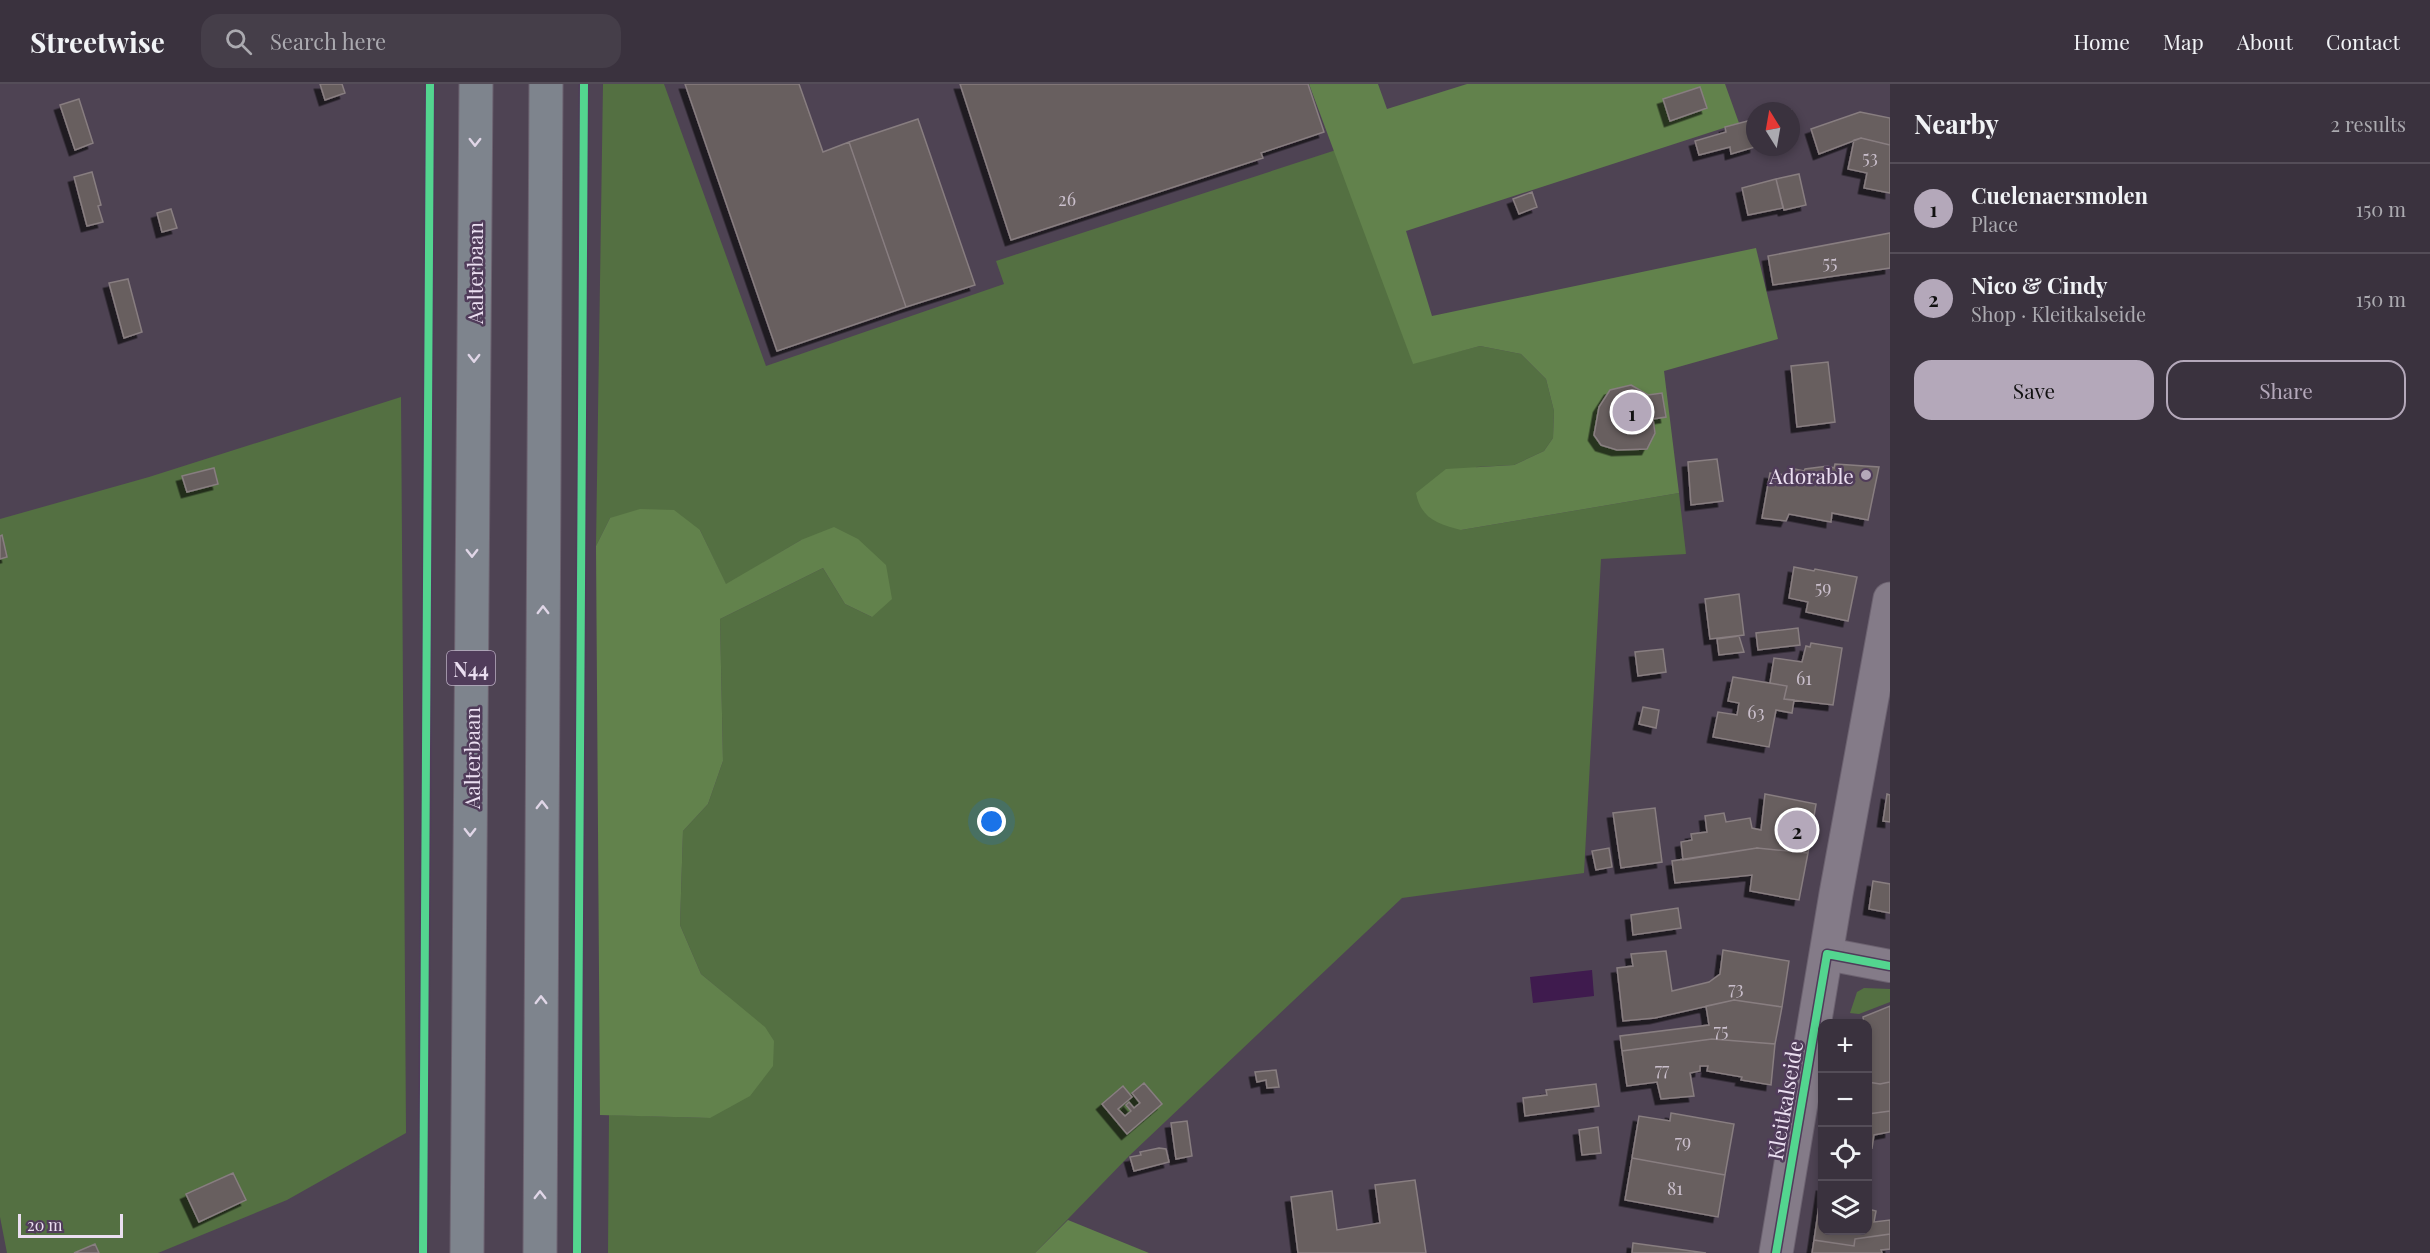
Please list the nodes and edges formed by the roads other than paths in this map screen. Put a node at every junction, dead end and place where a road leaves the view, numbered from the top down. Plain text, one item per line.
1 (476, 84) edge
2 (546, 84) edge
3 (1890, 599) edge
4 (1827, 954) junction
5 (1890, 966) edge
6 (466, 1253) edge
7 (540, 1253) edge
8 (1776, 1253) edge

1 -> 6 highway, Aalterbaan / N44
7 -> 2 highway
3 - 4 street, Kleitkalseide
4 - 5 street
4 - 8 street, Kleitkalseide

